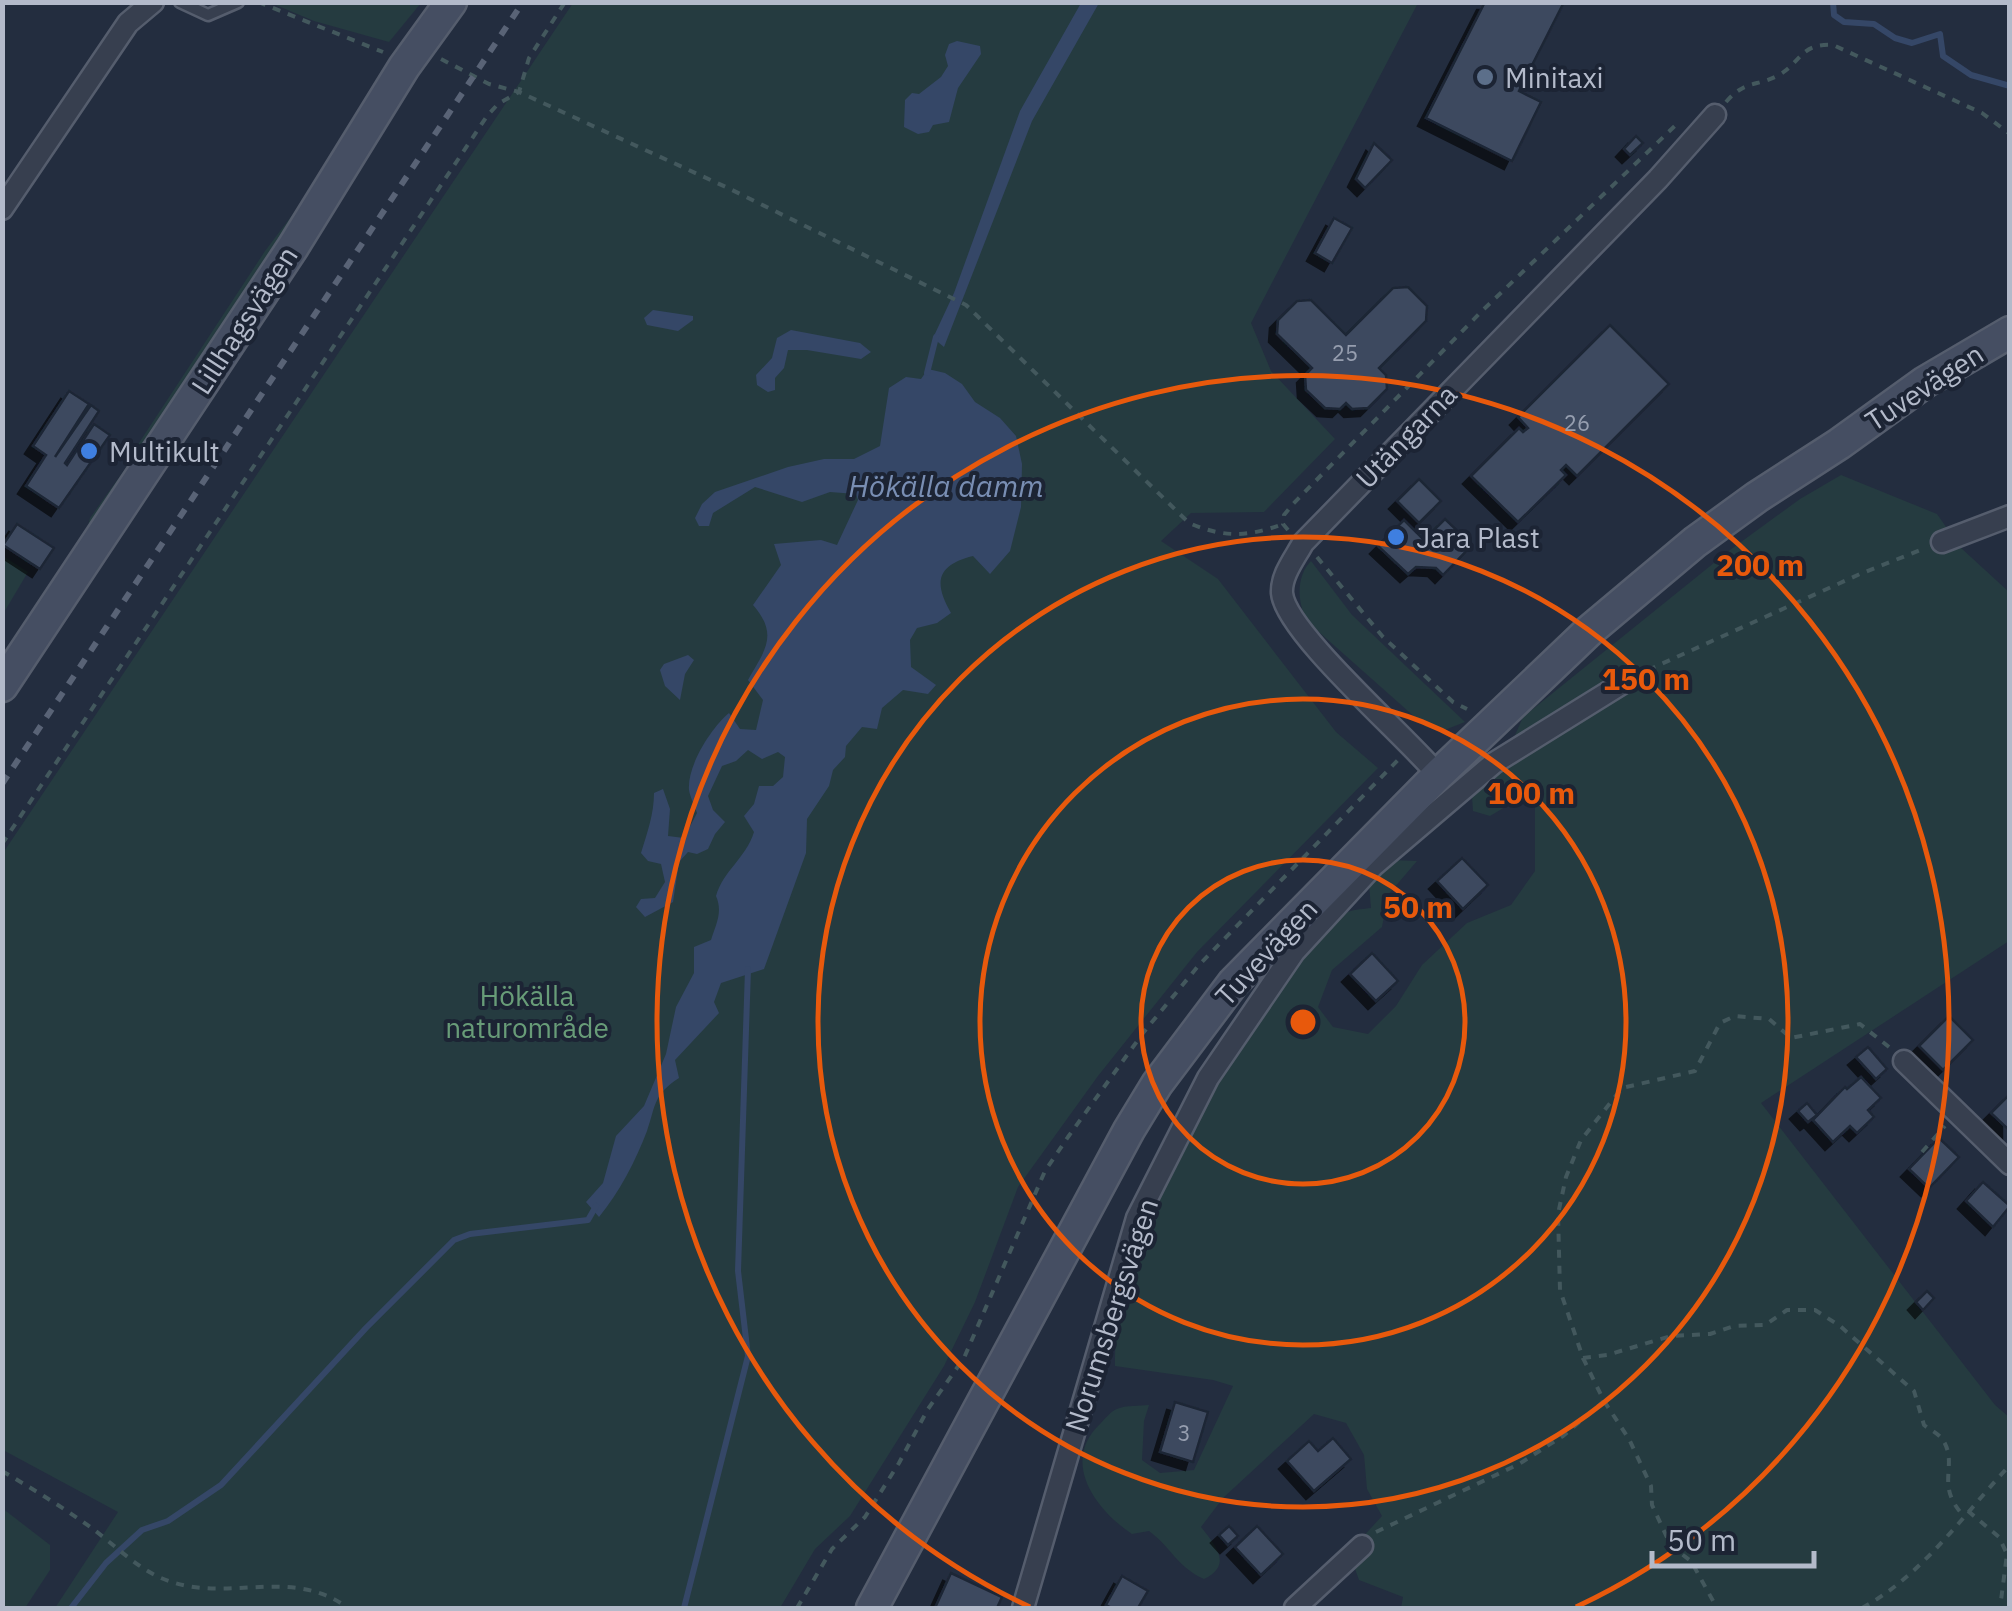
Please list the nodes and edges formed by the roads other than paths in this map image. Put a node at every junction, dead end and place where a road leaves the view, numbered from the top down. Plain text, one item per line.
1 (153, 2) edge
2 (180, 2) edge
3 (238, 2) edge
4 (451, 2) edge
5 (1714, 115) road end
6 (2, 209) edge
7 (2010, 332) edge
8 (2010, 356) edge
9 (1840, 444) junction
10 (2010, 516) edge
11 (1942, 542) road end
12 (1631, 678) road end
13 (2, 686) edge
14 (1438, 775) junction
15 (1904, 1061) road end
16 (2010, 1164) edge
17 (1362, 1546) road end
18 (872, 1608) edge
19 (1023, 1608) edge
20 (1295, 1608) edge

1 - 6 street
2 - 3 lane
4 - 13 main road, Lillhagsvägen
5 - 14 street, Utängarna
7 - 9 main road, Tuvevägen
8 - 9 main road, Tuvevägen
9 - 14 main road, Tuvevägen
10 - 11 street
12 - 19 street, Norumsbergsvägen
14 - 18 main road, Tuvevägen
15 - 16 street
17 - 20 street

